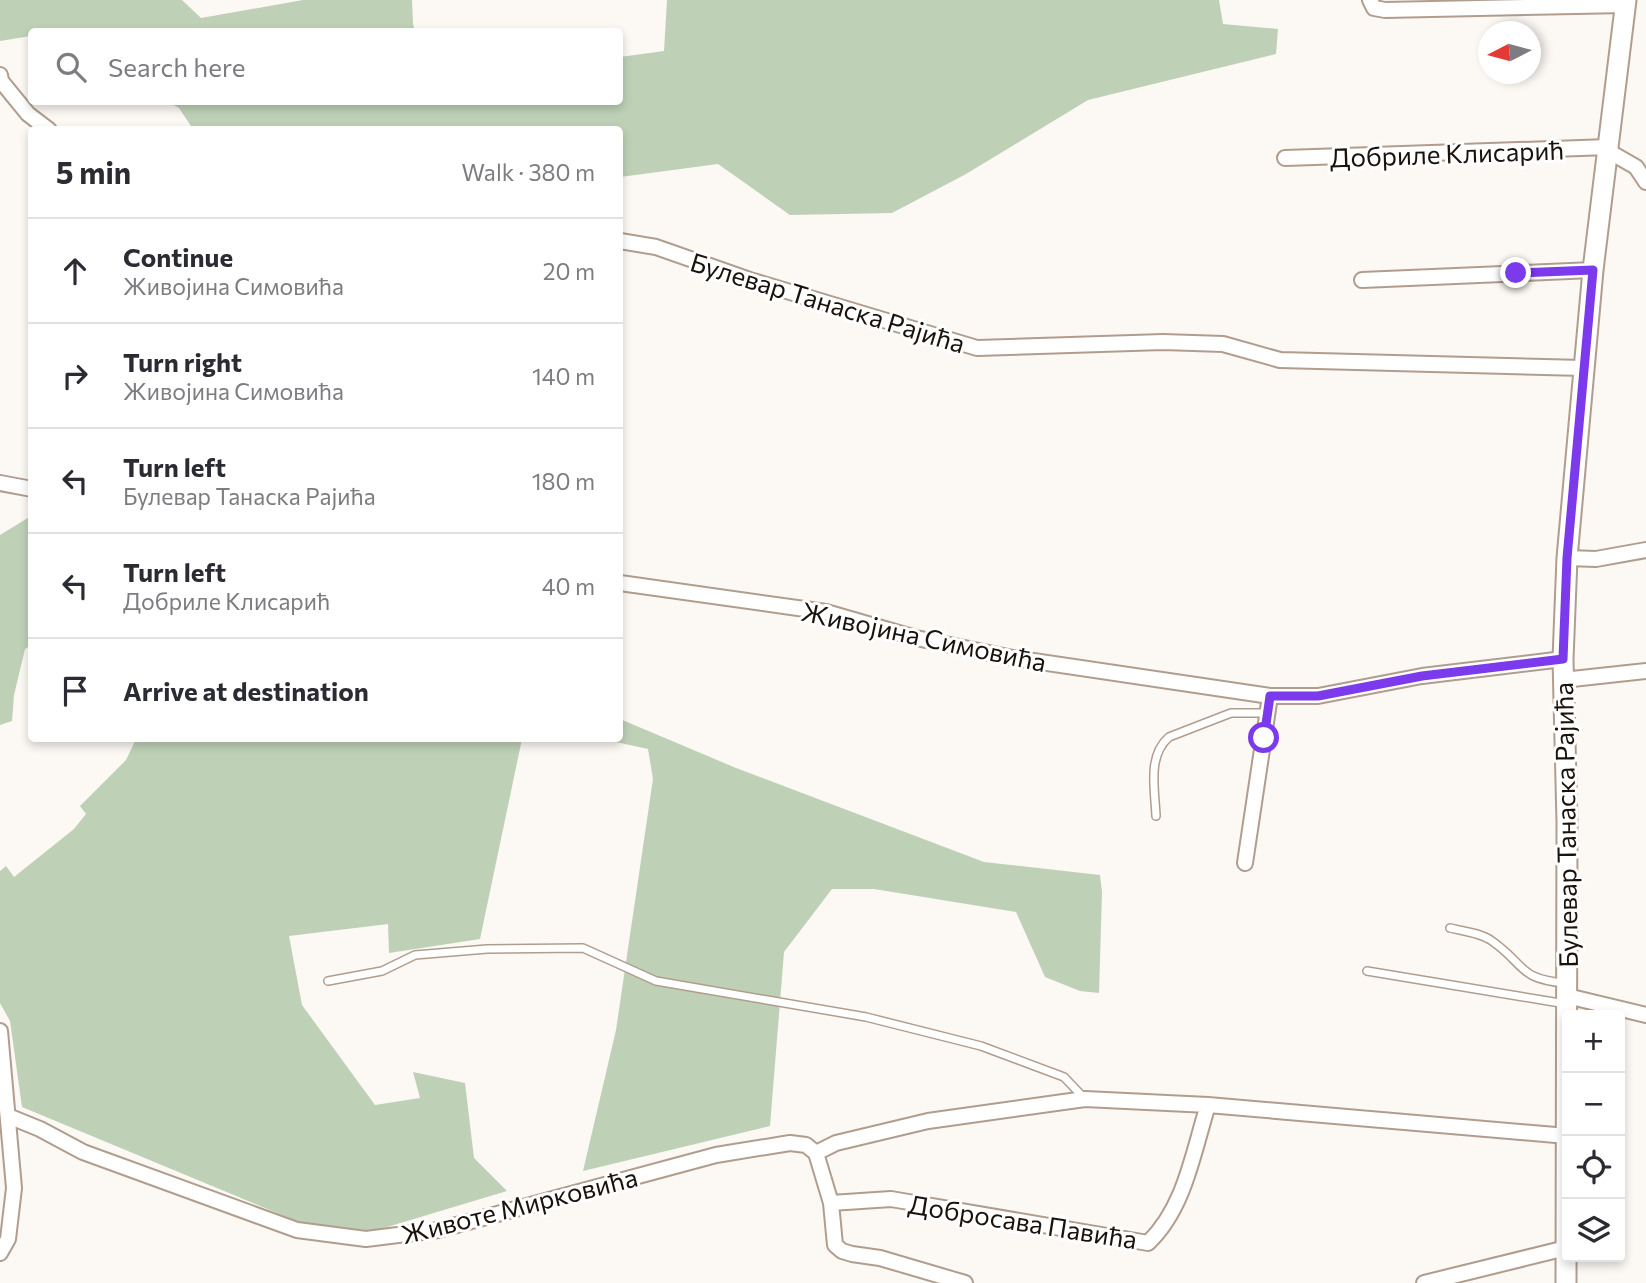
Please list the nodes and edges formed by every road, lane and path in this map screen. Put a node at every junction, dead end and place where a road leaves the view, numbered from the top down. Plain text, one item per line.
1 (1370, 0) edge
2 (1626, 2) edge
3 (0, 75) edge
4 (44, 126) edge
5 (1609, 149) junction
6 (1284, 158) dead end
7 (1646, 182) edge
8 (623, 242) edge
9 (1593, 270) junction
10 (1362, 280) dead end
11 (1583, 368) junction
12 (0, 483) edge
13 (28, 488) edge
14 (1646, 550) edge
15 (1567, 558) junction
16 (623, 583) edge
17 (1563, 659) junction
18 (1646, 671) edge
19 (1563, 680) junction
20 (1270, 696) junction
21 (1268, 713) junction
22 (1156, 816) dead end
23 (1245, 863) dead end
24 (1450, 928) dead end
25 (1367, 971) dead end
26 (328, 981) dead end
27 (1567, 994) junction
28 (1646, 1015) edge
29 (0, 1031) edge
30 (1567, 1073) edge
31 (1085, 1099) junction
32 (1208, 1105) junction
33 (8, 1116) junction
34 (1562, 1136) edge
35 (816, 1153) junction
36 (831, 1203) junction
37 (1562, 1249) edge
38 (0, 1253) edge
39 (1566, 1262) edge
40 (965, 1283) edge
41 (1424, 1283) edge
42 (1566, 1283) edge

1 - 2 street
2 - 5 main road, Булевар Танаска Рајића
3 - 4 street
5 - 6 street, Добриле Клисарић
5 - 7 street
5 - 9 main road, Булевар Танаска Рајића
8 - 11 street, Булевар Танаска Рајића
9 - 10 street
9 - 11 main road, Булевар Танаска Рајића
11 - 15 main road, Булевар Танаска Рајића
12 - 13 street
14 - 15 street
15 - 17 main road, Булевар Танаска Рајића
16 - 20 street, Живојина Симовића
17 - 19 main road, Булевар Танаска Рајића
17 - 20 street, Живојина Симовића
18 - 19 street
19 - 27 main road, Булевар Танаска Рајића
20 - 21 street
21 - 22 lane
21 - 23 street
24 - 27 lane
25 - 27 lane
26 - 31 lane
27 - 28 street
27 - 30 main road, Булевар Танаска Рајића
29 - 33 street
31 - 32 street
31 - 35 street
32 - 34 street
32 - 36 street, Добросава Павића
33 - 35 street, Животе Мирковића
33 - 38 street
35 - 36 street
36 - 40 street
37 - 41 street
39 - 42 main road, Булевар Танаска Рајића

